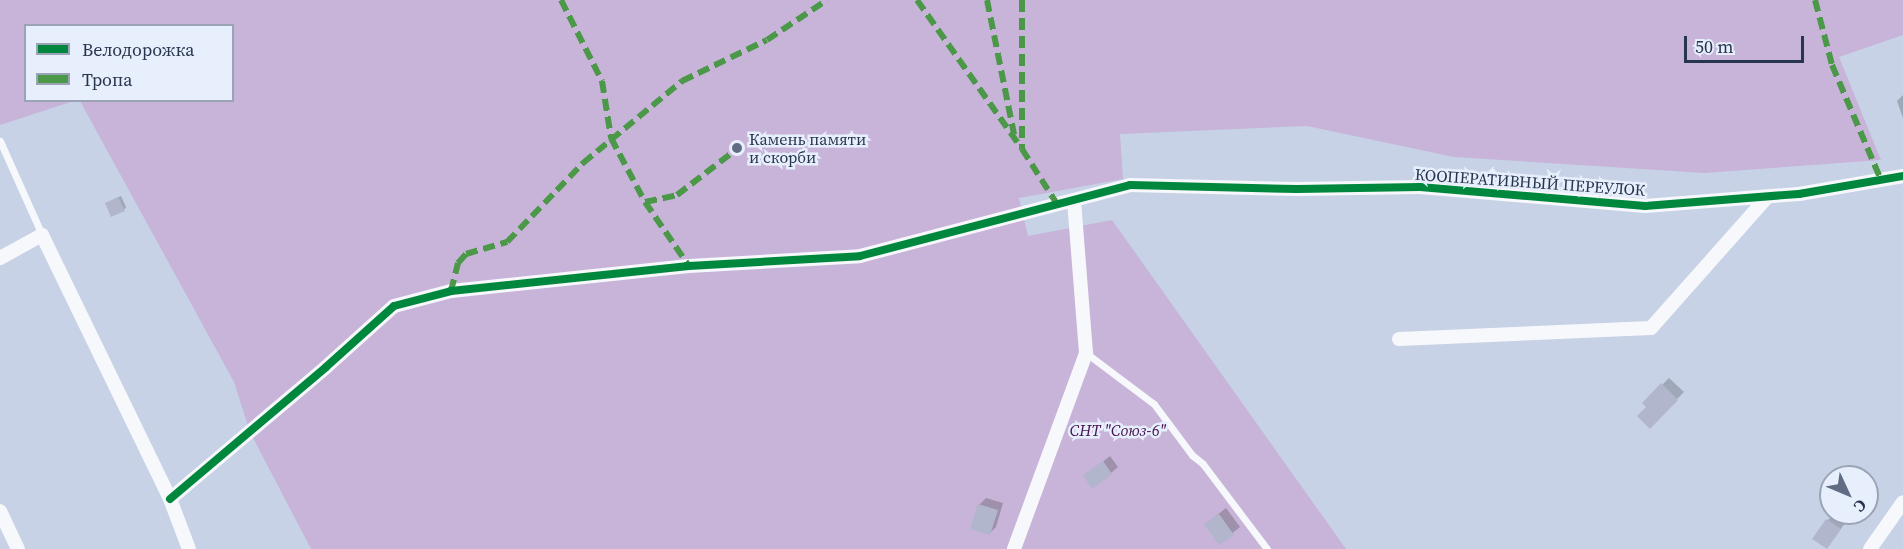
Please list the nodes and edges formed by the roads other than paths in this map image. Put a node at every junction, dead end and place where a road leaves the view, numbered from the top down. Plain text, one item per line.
1 (0, 141) edge
2 (1903, 176) edge
3 (1768, 196) junction
4 (1074, 200) junction
5 (42, 235) junction
6 (0, 258) edge
7 (1399, 339) dead end
8 (1086, 353) junction
9 (170, 498) junction
10 (1903, 502) edge
11 (0, 511) edge
12 (18, 549) edge
13 (189, 549) edge
14 (1014, 549) edge
15 (1267, 549) edge
16 (1870, 549) edge

1 - 5 lane
2 - 3 street, КООПЕРАТИВНЫЙ ПЕРЕУЛОК
3 - 4 street, КООПЕРАТИВНЫЙ ПЕРЕУЛОК
3 - 7 street
4 - 8 street
4 - 9 street, КООПЕРАТИВНЫЙ ПЕРЕУЛОК
5 - 6 street
5 - 9 street
8 - 14 street
8 - 15 lane
9 - 13 street
10 - 16 street
11 - 12 street

